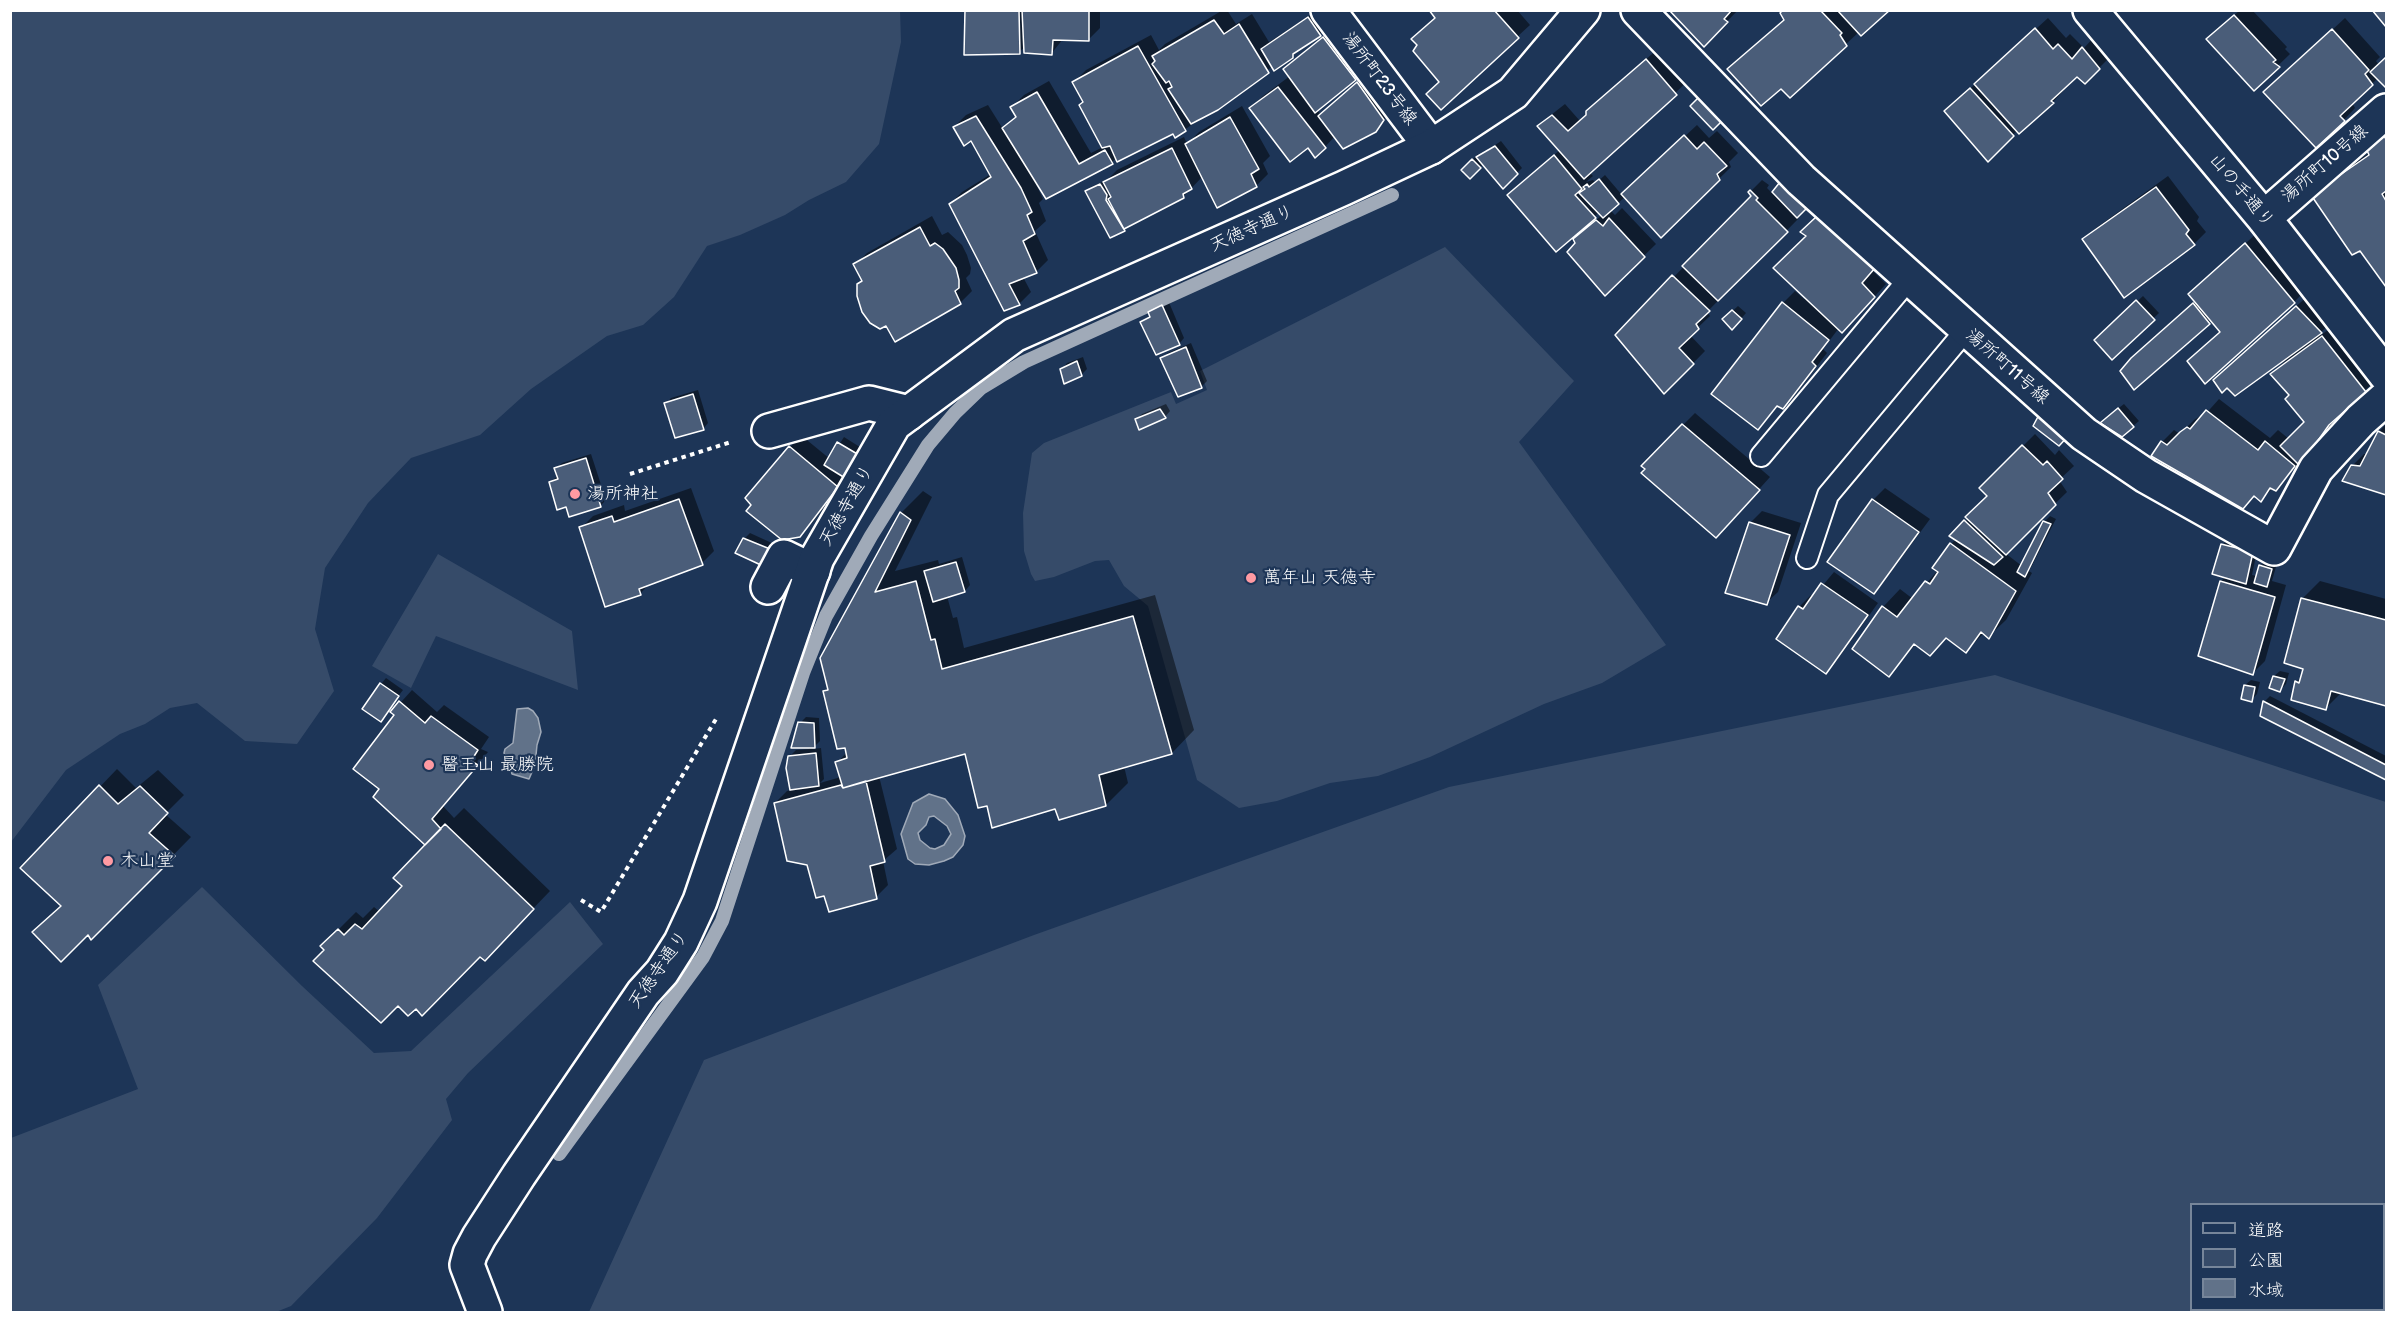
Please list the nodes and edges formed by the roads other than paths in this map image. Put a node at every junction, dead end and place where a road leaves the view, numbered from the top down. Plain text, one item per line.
1 (1328, 10) edge
2 (1583, 10) edge
3 (1638, 10) edge
4 (2090, 10) edge
5 (2386, 111) edge
6 (1431, 147) junction
7 (2264, 218) junction
8 (1909, 279) junction
9 (1966, 330) junction
10 (2386, 375) edge
11 (2386, 398) edge
12 (909, 413) junction
13 (769, 431) road end
14 (1761, 456) dead end
15 (1808, 558) dead end
16 (813, 570) junction
17 (768, 587) dead end
18 (485, 1312) edge

1 - 6 street, 湯所町23号線
2 - 6 street, 天徳寺通り
3 - 8 street, 湯所町11号線
4 - 7 street, 山の手通り
5 - 7 street, 湯所町10号線
6 - 12 street, 天徳寺通り
7 - 10 street, 山の手通り
8 - 9 street, 湯所町11号線
8 - 14 lane
9 - 11 street, 湯所町11号線
9 - 15 lane
12 - 13 street
12 - 16 street, 天徳寺通り
16 - 17 street
16 - 18 street, 天徳寺通り

